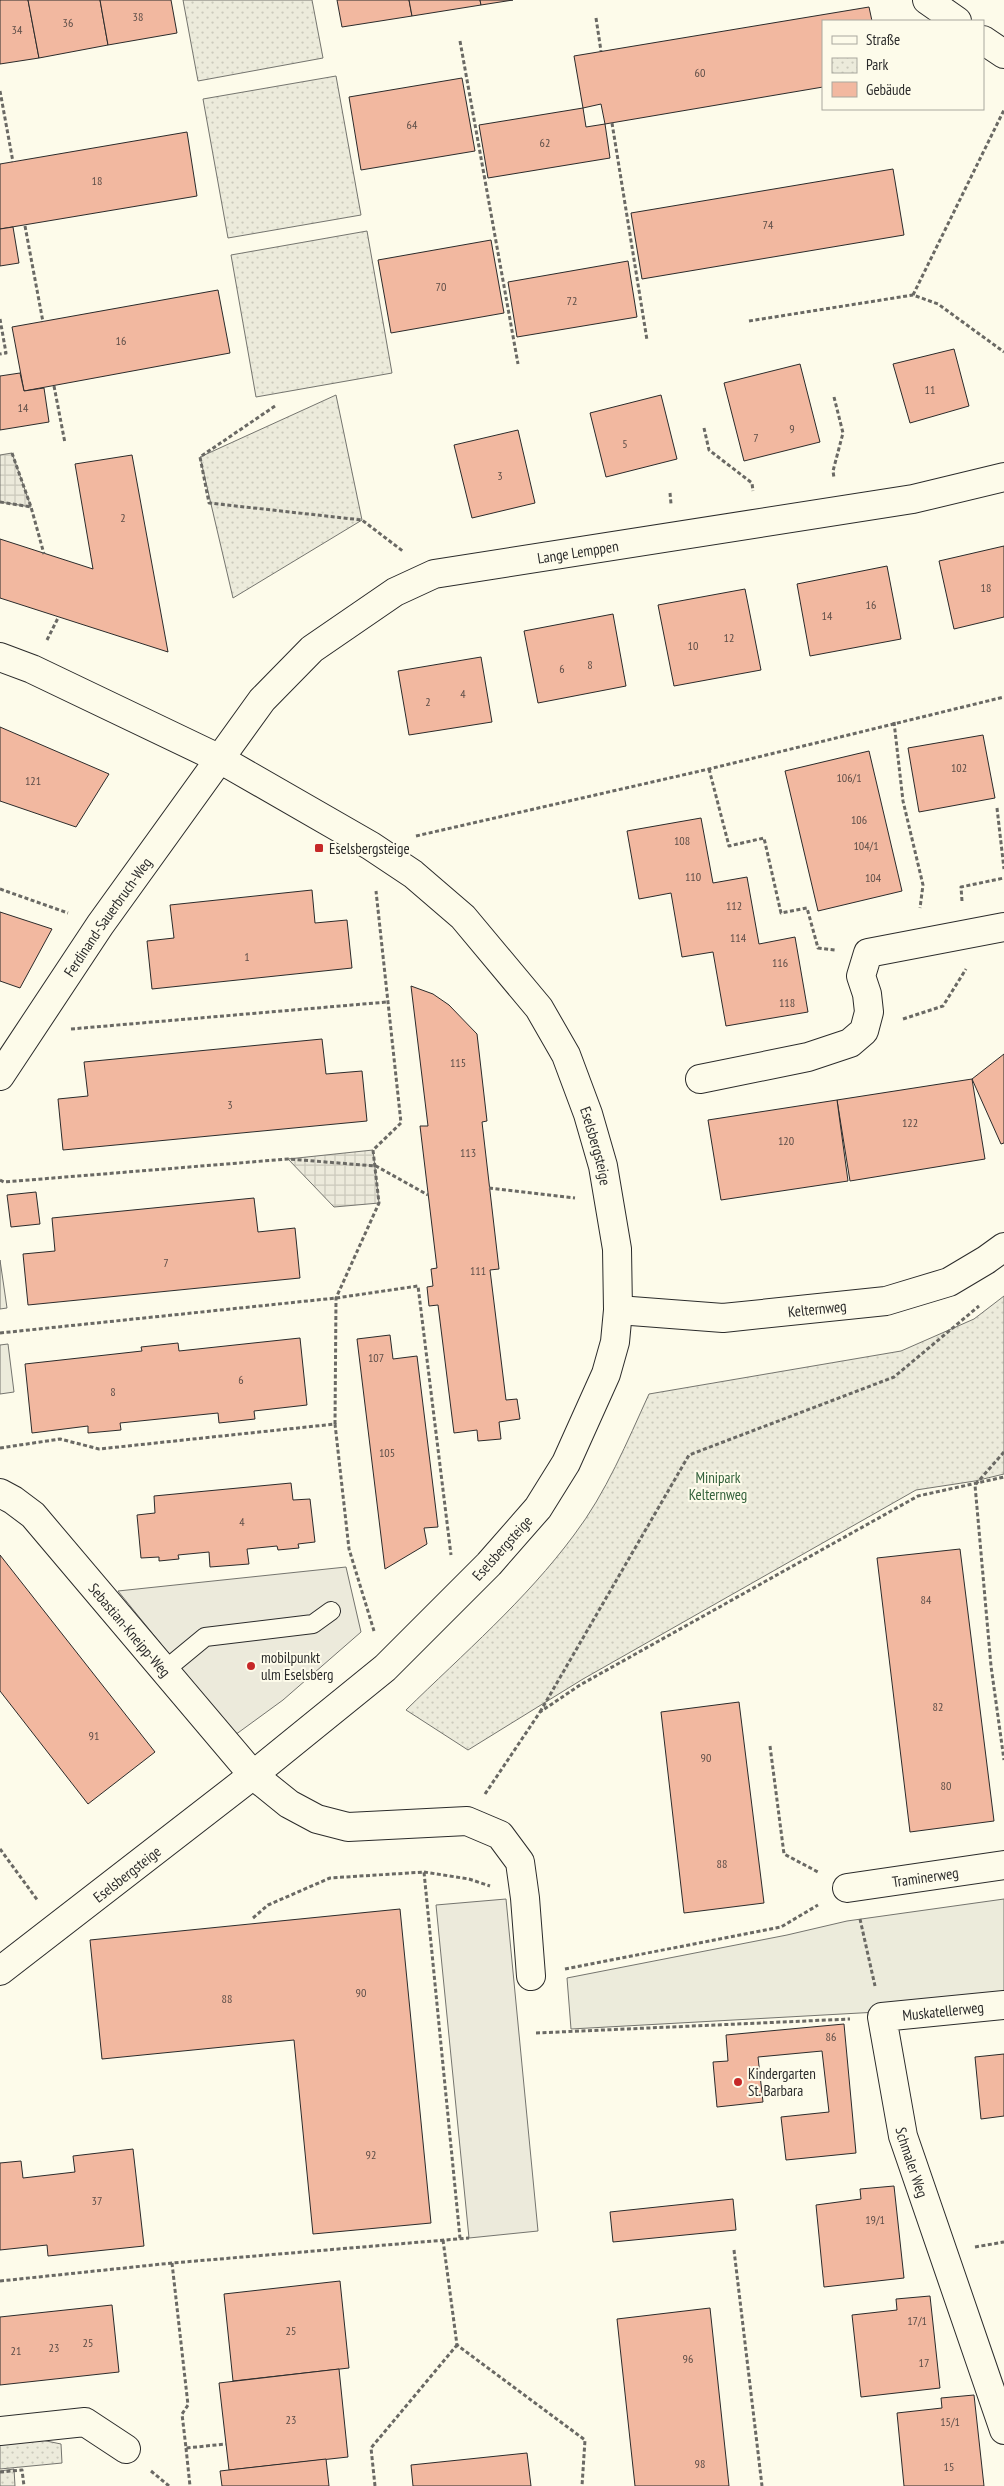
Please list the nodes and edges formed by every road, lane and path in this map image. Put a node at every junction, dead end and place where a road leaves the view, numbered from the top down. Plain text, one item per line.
1 (927, 0) edge
2 (596, 18) dead end
3 (955, 20) edge
4 (984, 41) edge
5 (460, 42) dead end
6 (601, 51) dead end
7 (1004, 54) edge
8 (0, 91) edge
9 (1004, 110) edge
10 (612, 123) dead end
11 (13, 162) dead end
12 (25, 226) dead end
13 (913, 295) junction
14 (0, 319) edge
15 (43, 322) dead end
16 (749, 322) dead end
17 (647, 340) dead end
18 (1004, 352) edge
19 (0, 354) edge
20 (518, 364) dead end
21 (54, 386) dead end
22 (834, 396) dead end
23 (276, 406) dead end
24 (704, 428) dead end
25 (65, 443) dead end
26 (12, 453) dead end
27 (833, 471) dead end
28 (1004, 477) edge
29 (752, 483) dead end
30 (0, 502) edge
31 (31, 508) junction
32 (44, 554) dead end
33 (434, 574) junction
34 (0, 657) edge
35 (1004, 696) edge
36 (894, 722) junction
37 (218, 758) junction
38 (709, 769) junction
39 (997, 808) dead end
40 (371, 846) junction
41 (1004, 869) edge
42 (0, 889) edge
43 (100, 925) junction
44 (1004, 927) edge
45 (966, 933) junction
46 (916, 942) junction
47 (818, 948) dead end
48 (387, 1002) junction
49 (79, 1029) dead end
50 (864, 1030) junction
51 (0, 1076) edge
52 (700, 1079) dead end
53 (376, 1166) junction
54 (0, 1180) edge
55 (489, 1188) dead end
56 (428, 1195) dead end
57 (610, 1202) junction
58 (1004, 1247) edge
59 (336, 1298) junction
60 (982, 1303) dead end
61 (618, 1310) junction
62 (0, 1333) edge
63 (335, 1424) junction
64 (0, 1448) edge
65 (1004, 1452) edge
66 (1004, 1477) edge
67 (975, 1485) junction
68 (0, 1493) edge
69 (456, 1598) junction
70 (331, 1611) dead end
71 (385, 1668) junction
72 (165, 1670) junction
73 (540, 1712) junction
74 (770, 1746) dead end
75 (1004, 1760) edge
76 (253, 1775) junction
77 (467, 1821) junction
78 (0, 1848) edge
79 (1004, 1865) edge
80 (424, 1872) junction
81 (847, 1888) junction
82 (525, 1898) junction
83 (253, 1918) dead end
84 (58, 1928) junction
85 (0, 1971) edge
86 (530, 1976) joint
87 (1004, 2004) edge
88 (882, 2017) junction
89 (536, 2033) dead end
90 (460, 2238) junction
91 (469, 2238) dead end
92 (443, 2240) junction
93 (734, 2250) dead end
94 (172, 2263) junction
95 (0, 2282) edge
96 (457, 2345) junction
97 (1004, 2430) edge
98 (0, 2431) edge
99 (226, 2444) dead end
100 (186, 2448) junction
101 (126, 2449) dead end
102 (0, 2472) edge
103 (24, 2486) edge
104 (190, 2486) edge
105 (375, 2486) edge
106 (582, 2486) edge
107 (762, 2486) edge

1 - 3 street
2 - 6 path
4 - 7 street
5 - 20 path
8 - 11 path
9 - 13 path
10 - 17 path
12 - 15 path
13 - 16 path
13 - 18 path
14 - 19 path
21 - 25 path
22 - 27 path
23 - 33 path
24 - 29 path
26 - 31 path
28 - 33 street, Lange Lemppen
30 - 31 path
31 - 32 path
33 - 37 street, Lange Lemppen
34 - 37 street, Eselsbergsteige
35 - 36 path
36 - 38 path
36 - 46 path
37 - 40 street, Eselsbergsteige
37 - 43 street, Ferdinand-Sauerbruch-Weg
38 - 40 path
38 - 47 path
39 - 41 path
40 - 48 path
40 - 57 street, Eselsbergsteige
42 - 43 path
43 - 51 street, Ferdinand-Sauerbruch-Weg
44 - 45 street
45 - 46 street
45 - 50 path
46 - 50 street
48 - 49 path
48 - 53 path
50 - 52 street
53 - 54 path
53 - 56 path
53 - 59 path
55 - 57 path
57 - 61 street, Eselsbergsteige
58 - 61 street, Kelternweg
59 - 62 path
59 - 63 path
59 - 69 path
60 - 73 path
61 - 69 street, Eselsbergsteige
63 - 64 path
63 - 71 path
65 - 67 path
66 - 67 path
67 - 73 path
67 - 75 path
68 - 72 street, Sebastian-Kneipp-Weg
69 - 71 street, Eselsbergsteige
70 - 72 lane
71 - 76 street, Eselsbergsteige
72 - 76 street, Sebastian-Kneipp-Weg
73 - 77 path
74 - 81 path
76 - 77 street
76 - 84 street, Eselsbergsteige
77 - 82 street
78 - 84 path
79 - 81 street, Traminerweg
80 - 82 path
80 - 83 path
80 - 90 path
81 - 86 path
81 - 88 path
82 - 86 street
84 - 85 street, Eselsbergsteige
87 - 88 street, Muskatellerweg
88 - 89 path
88 - 97 street, Schmaler Weg
90 - 91 path
90 - 92 path
92 - 94 path
92 - 96 path
93 - 107 path
94 - 95 path
94 - 100 path
96 - 105 path
96 - 106 path
98 - 101 street
99 - 100 path
100 - 104 path
102 - 103 path

